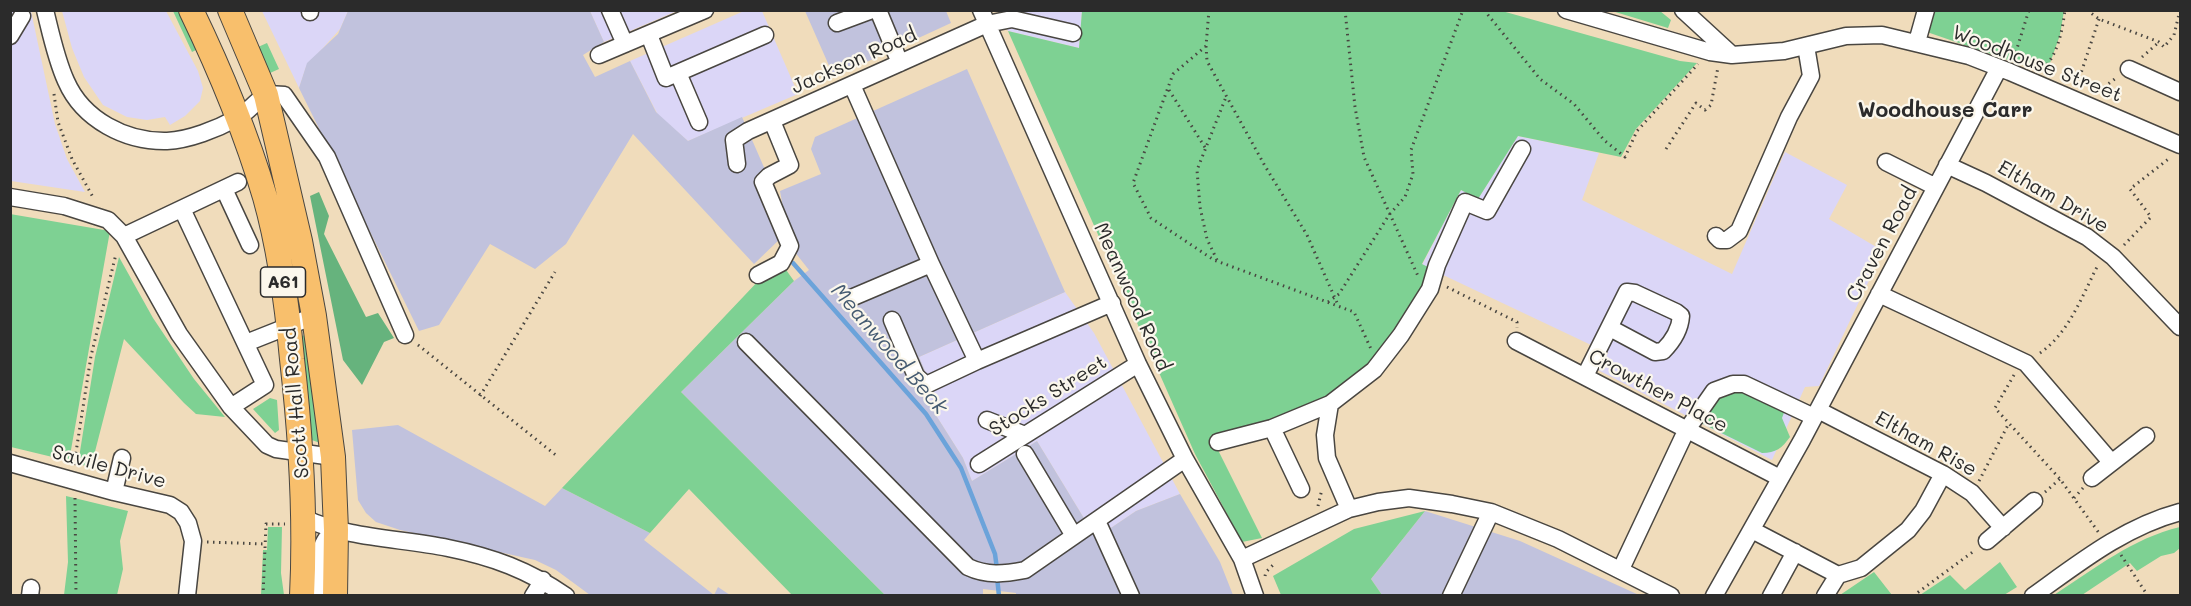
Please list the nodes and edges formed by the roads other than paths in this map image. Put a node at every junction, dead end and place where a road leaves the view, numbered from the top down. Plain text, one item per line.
1 (45, 10) edge
2 (191, 10) edge
3 (231, 10) edge
4 (610, 10) edge
5 (705, 10) edge
6 (872, 10) edge
7 (878, 10) edge
8 (1566, 10) edge
9 (1683, 10) edge
10 (1926, 10) edge
11 (22, 16) dead end
12 (984, 17) edge
13 (837, 23) dead end
14 (1073, 33) dead end
15 (649, 35) junction
16 (765, 35) dead end
17 (10, 36) edge
18 (1917, 42) junction
19 (625, 44) junction
20 (1806, 46) junction
21 (1721, 53) junction
22 (599, 55) dead end
23 (900, 63) junction
24 (2129, 69) road end
25 (2005, 70) junction
26 (678, 73) junction
27 (852, 85) junction
28 (2181, 92) edge
29 (266, 95) junction
30 (238, 118) junction
31 (772, 121) junction
32 (699, 122) dead end
33 (2177, 143) edge
34 (1522, 149) dead end
35 (1886, 162) dead end
36 (737, 164) dead end
37 (1947, 165) junction
38 (1936, 187) junction
39 (10, 197) edge
40 (182, 209) junction
41 (124, 236) junction
42 (1716, 236) dead end
43 (250, 245) dead end
44 (932, 264) junction
45 (758, 275) dead end
46 (1879, 294) junction
47 (851, 298) dead end
48 (1112, 303) junction
49 (314, 316) junction
50 (892, 320) dead end
51 (2179, 320) edge
52 (289, 325) junction
53 (1610, 328) dead end
54 (405, 335) road end
55 (1516, 341) road end
56 (746, 342) dead end
57 (246, 343) junction
58 (977, 361) junction
59 (1138, 364) junction
60 (1585, 376) junction
61 (1330, 404) junction
62 (231, 407) junction
63 (1816, 413) junction
64 (987, 420) dead end
65 (1272, 428) junction
66 (1686, 431) junction
67 (1025, 435) junction
68 (2146, 435) dead end
69 (1218, 442) dead end
70 (301, 452) junction
71 (1025, 454) dead end
72 (333, 457) junction
73 (122, 458) dead end
74 (1185, 459) junction
75 (2111, 462) junction
76 (10, 463) edge
77 (979, 464) dead end
78 (1943, 474) junction
79 (1780, 478) junction
80 (2092, 478) dead end
81 (1301, 489) dead end
82 (114, 492) junction
83 (2034, 501) dead end
84 (1349, 509) junction
85 (1491, 512) junction
86 (2181, 512) edge
87 (296, 521) junction
88 (1097, 521) junction
89 (2003, 528) junction
90 (336, 530) junction
91 (1752, 530) junction
92 (1074, 536) junction
93 (1988, 541) road end
94 (1796, 552) junction
95 (1242, 559) junction
96 (1621, 569) junction
97 (1838, 575) junction
98 (543, 580) junction
99 (1456, 594) edge
100 (187, 596) edge
101 (302, 596) edge
102 (317, 596) edge
103 (335, 596) edge
104 (533, 596) edge
105 (566, 596) edge
106 (1131, 596) edge
107 (1255, 596) edge
108 (1671, 596) edge
109 (1714, 596) edge
110 (1772, 596) edge
111 (1826, 596) edge
112 (2032, 596) edge

1 - 30 street
2 - 30 highway, Scott Hall Road / A61
3 - 29 highway, Scott Hall Road / A61
4 - 19 street
5 - 15 street
6 - 13 street
7 - 23 street
8 - 21 street
9 - 21 street
10 - 18 street
11 - 17 street
12 - 14 street, Jackson Road
12 - 23 street, Jackson Road
12 - 48 street, Meanwood Road
15 - 19 street
15 - 26 street
16 - 26 street
18 - 20 street, Woodhouse Street
18 - 25 street, Woodhouse Street
19 - 22 street
20 - 21 street, Woodhouse Street
20 - 42 street
23 - 27 street, Jackson Road
24 - 28 street
25 - 33 street, Woodhouse Street
25 - 37 street, Craven Road
26 - 32 street
27 - 31 street, Jackson Road
27 - 44 street
29 - 30 street
29 - 49 highway, Scott Hall Road / A61
29 - 54 street
30 - 52 highway, Scott Hall Road / A61
31 - 36 street, Jackson Road
31 - 45 street
34 - 61 street
35 - 38 street
37 - 38 street, Craven Road
37 - 51 street, Eltham Drive
38 - 46 street, Craven Road
39 - 41 street
40 - 41 street
40 - 43 street
40 - 57 street
41 - 62 street
44 - 47 street
44 - 58 street
46 - 63 street, Craven Road
46 - 75 street
48 - 58 street
48 - 59 street, Meanwood Road
49 - 52 street
49 - 72 highway, Scott Hall Road / A61
50 - 58 street
52 - 57 street
52 - 70 highway, Scott Hall Road / A61
53 - 60 street
55 - 60 street, Crowther Place
56 - 92 street
57 - 62 street
59 - 67 street, Stocks Street
59 - 74 street, Meanwood Road
60 - 66 street, Crowther Place
61 - 65 street
61 - 84 street
62 - 70 street
63 - 66 street, Eltham Rise
63 - 78 street, Eltham Rise
63 - 79 street, Craven Road
64 - 67 street
65 - 69 street
65 - 81 street
66 - 79 street, Crowther Place
66 - 96 street, Eltham Rise
67 - 77 street, Stocks Street
68 - 75 street
70 - 72 street
70 - 87 highway, Scott Hall Road / A61
71 - 92 street
72 - 90 highway, Scott Hall Road / A61
73 - 82 street
74 - 88 street
74 - 95 street, Meanwood Road
75 - 80 street
76 - 82 street, Savile Drive
78 - 89 street, Eltham Rise
78 - 97 street
79 - 91 street, Craven Road
82 - 100 street, Savile Drive
83 - 89 street
84 - 85 street
84 - 95 street
85 - 96 street
85 - 99 street
86 - 112 street
87 - 90 street
87 - 101 highway, Scott Hall Road / A61
88 - 92 street
88 - 106 street
89 - 93 street
90 - 98 street
90 - 102 street
90 - 103 highway, Scott Hall Road / A61
91 - 94 street
91 - 109 street, Craven Road
94 - 97 street
94 - 110 street
95 - 107 street, Meanwood Road
96 - 108 street
97 - 111 street
98 - 104 street
98 - 105 street

